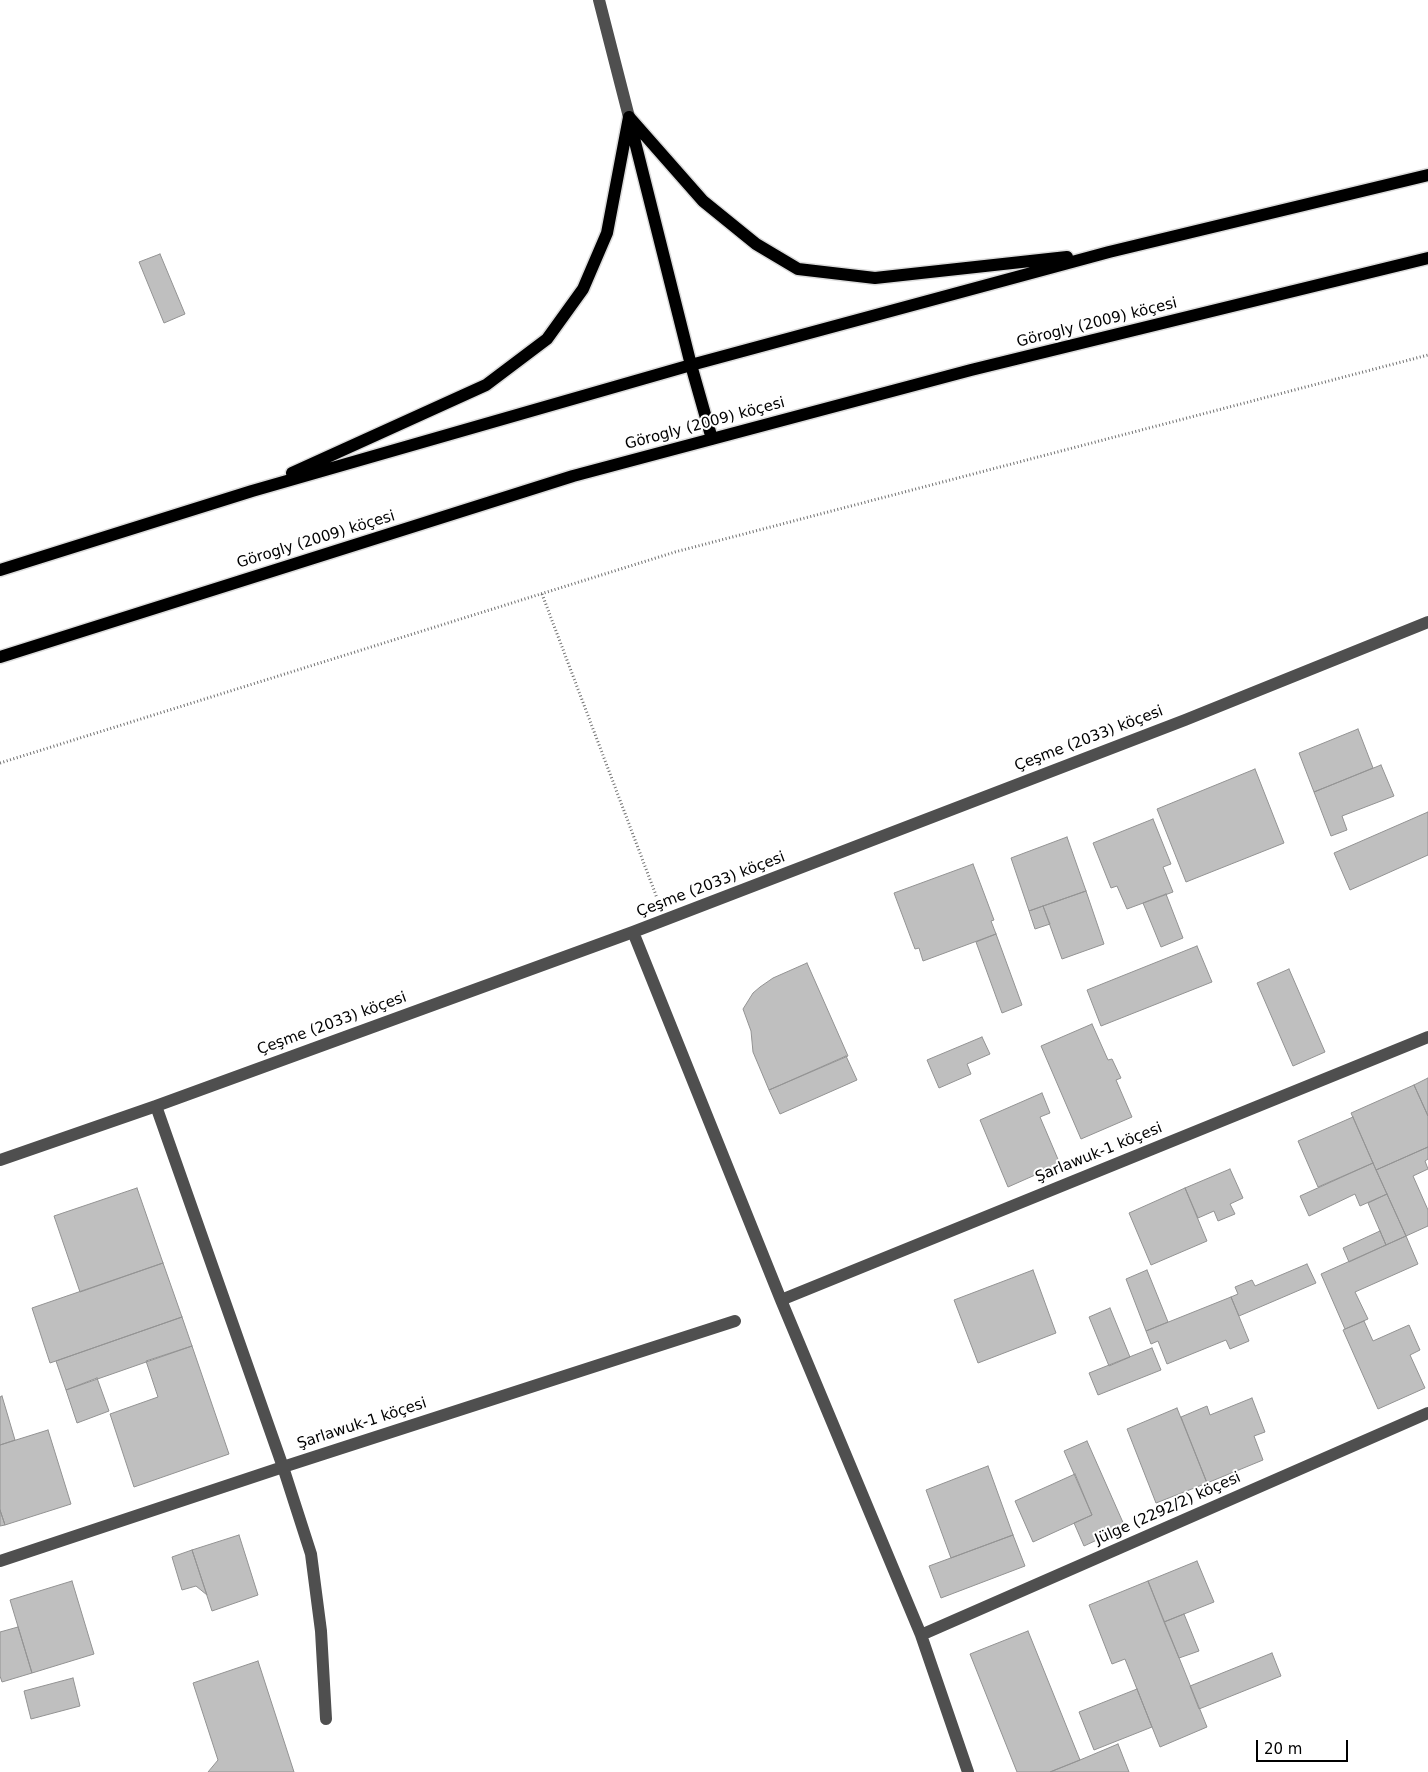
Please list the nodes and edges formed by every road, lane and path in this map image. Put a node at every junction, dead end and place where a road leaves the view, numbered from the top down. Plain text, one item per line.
1 (599, 0) edge
2 (629, 117) junction
3 (1428, 175) edge
4 (1109, 252) junction
5 (1428, 258) edge
6 (1428, 355) edge
7 (691, 365) junction
8 (712, 439) junction
9 (252, 491) junction
10 (0, 570) edge
11 (542, 594) junction
12 (1428, 622) edge
13 (0, 656) edge
14 (0, 763) edge
15 (668, 919) junction
16 (633, 932) junction
17 (1428, 1037) edge
18 (156, 1106) junction
19 (0, 1160) edge
20 (781, 1300) junction
21 (735, 1321) dead end
22 (1428, 1413) edge
23 (283, 1467) junction
24 (0, 1561) edge
25 (921, 1635) junction
26 (326, 1719) dead end
27 (968, 1772) edge

1 - 2 street
2 - 4 main road
2 - 7 main road
2 - 9 main road
3 - 4 main road
4 - 7 main road
5 - 8 main road, Görogly (2009) köçesi
6 - 11 path
7 - 8 main road
7 - 9 main road
8 - 13 main road, Görogly (2009) köçesi
9 - 10 main road
11 - 14 path
11 - 15 path
12 - 15 street, Çeşme (2033) köçesi
15 - 16 street, Çeşme (2033) köçesi
16 - 18 street, Çeşme (2033) köçesi
16 - 20 street
17 - 20 street, Şarlawuk-1 köçesi
18 - 19 street, Çeşme (2033) köçesi
18 - 23 street
20 - 25 street
21 - 23 street, Şarlawuk-1 köçesi
22 - 25 street, Jülge (2292/2) köçesi
23 - 24 street, Şarlawuk-1 köçesi
23 - 26 street
25 - 27 street

